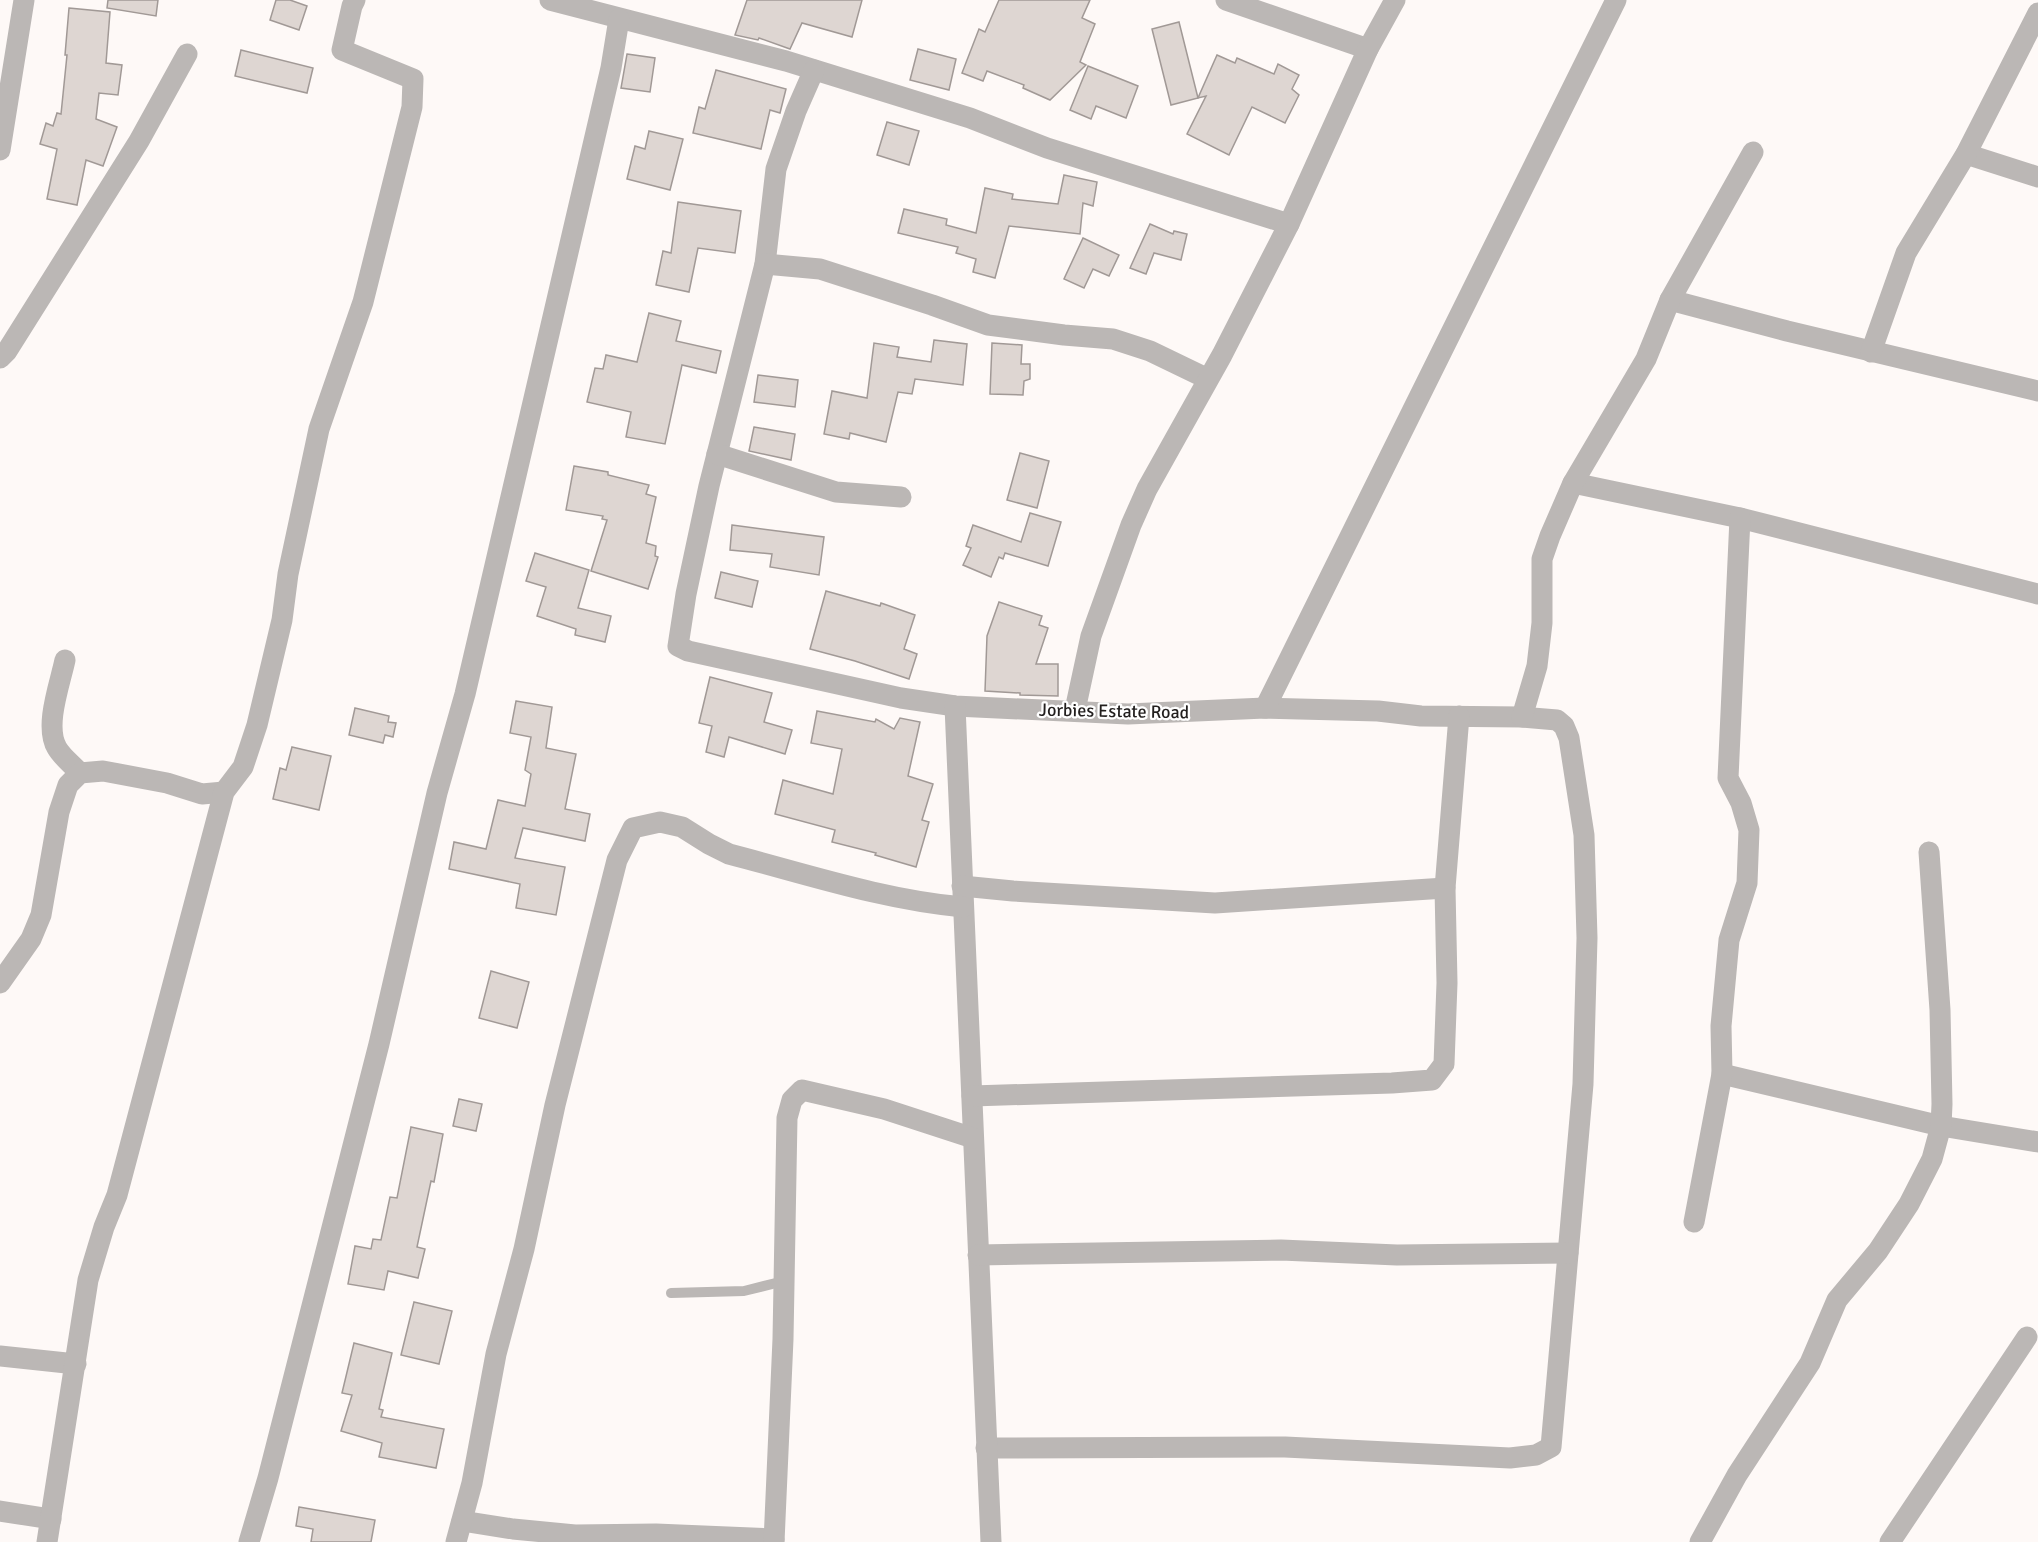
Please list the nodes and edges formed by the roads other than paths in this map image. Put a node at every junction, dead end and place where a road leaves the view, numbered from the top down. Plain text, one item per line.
1 (24, 0) edge
2 (355, 0) edge
3 (550, 0) edge
4 (1226, 0) edge
5 (1395, 0) edge
6 (1616, 0) edge
7 (2038, 13) edge
8 (619, 19) junction
9 (1368, 49) junction
10 (187, 54) dead end
11 (814, 70) junction
12 (2, 136) edge
13 (1753, 152) dead end
14 (1966, 154) junction
15 (2038, 177) edge
16 (1289, 224) junction
17 (765, 264) junction
18 (1670, 300) junction
19 (1871, 352) junction
20 (0, 358) edge
21 (1208, 379) junction
22 (2038, 391) edge
23 (717, 454) junction
24 (1573, 483) junction
25 (901, 497) dead end
26 (1740, 518) junction
27 (2038, 594) edge
28 (65, 660) dead end
29 (955, 706) junction
30 (1265, 708) junction
31 (1075, 710) junction
32 (1459, 716) junction
33 (1522, 717) junction
34 (80, 773) junction
35 (224, 792) junction
36 (1929, 852) dead end
37 (963, 886) junction
38 (1445, 888) junction
39 (963, 908) junction
40 (0, 983) edge
41 (1722, 1074) junction
42 (972, 1096) junction
43 (1941, 1126) junction
44 (973, 1138) junction
45 (2038, 1142) edge
46 (1694, 1222) dead end
47 (1568, 1253) junction
48 (978, 1255) junction
49 (784, 1281) junction
50 (671, 1293) dead end
51 (2027, 1337) dead end
52 (0, 1356) edge
53 (76, 1364) junction
54 (986, 1448) junction
55 (0, 1511) edge
56 (51, 1519) junction
57 (462, 1521) junction
58 (774, 1540) edge
59 (47, 1542) edge
60 (249, 1542) edge
61 (456, 1542) edge
62 (991, 1542) edge
63 (1700, 1542) edge
64 (1890, 1542) edge

1 - 12 street
2 - 35 street
3 - 8 street
4 - 9 street
5 - 9 street
6 - 30 street
7 - 14 street
8 - 11 street
8 - 60 street
9 - 16 street
10 - 20 street
11 - 16 street
11 - 17 street
13 - 18 street
14 - 15 street
14 - 19 street
16 - 21 street
17 - 21 street
17 - 23 street
18 - 19 street
18 - 24 street
19 - 22 street
21 - 31 street
23 - 25 street
23 - 29 street, Jorbies Estate Road
24 - 26 street
24 - 33 street
26 - 27 street
26 - 41 street
28 - 34 street
29 - 31 street, Jorbies Estate Road
29 - 37 street
30 - 31 street, Jorbies Estate Road
30 - 32 street, Jorbies Estate Road
32 - 33 street, Jorbies Estate Road
32 - 38 street
33 - 47 street, Jorbies Estate Road
34 - 35 street
34 - 40 street
35 - 53 street
36 - 43 street
37 - 38 street
37 - 39 street
38 - 42 street
39 - 42 street
39 - 57 street
41 - 43 street
41 - 46 street
42 - 44 street
43 - 45 street
43 - 63 street
44 - 48 street
44 - 49 street
47 - 48 street
47 - 54 street
48 - 54 street
49 - 50 lane
49 - 58 street
51 - 64 street
52 - 53 street
53 - 56 street
54 - 62 street
55 - 56 street
56 - 59 street
57 - 58 street
57 - 61 street

